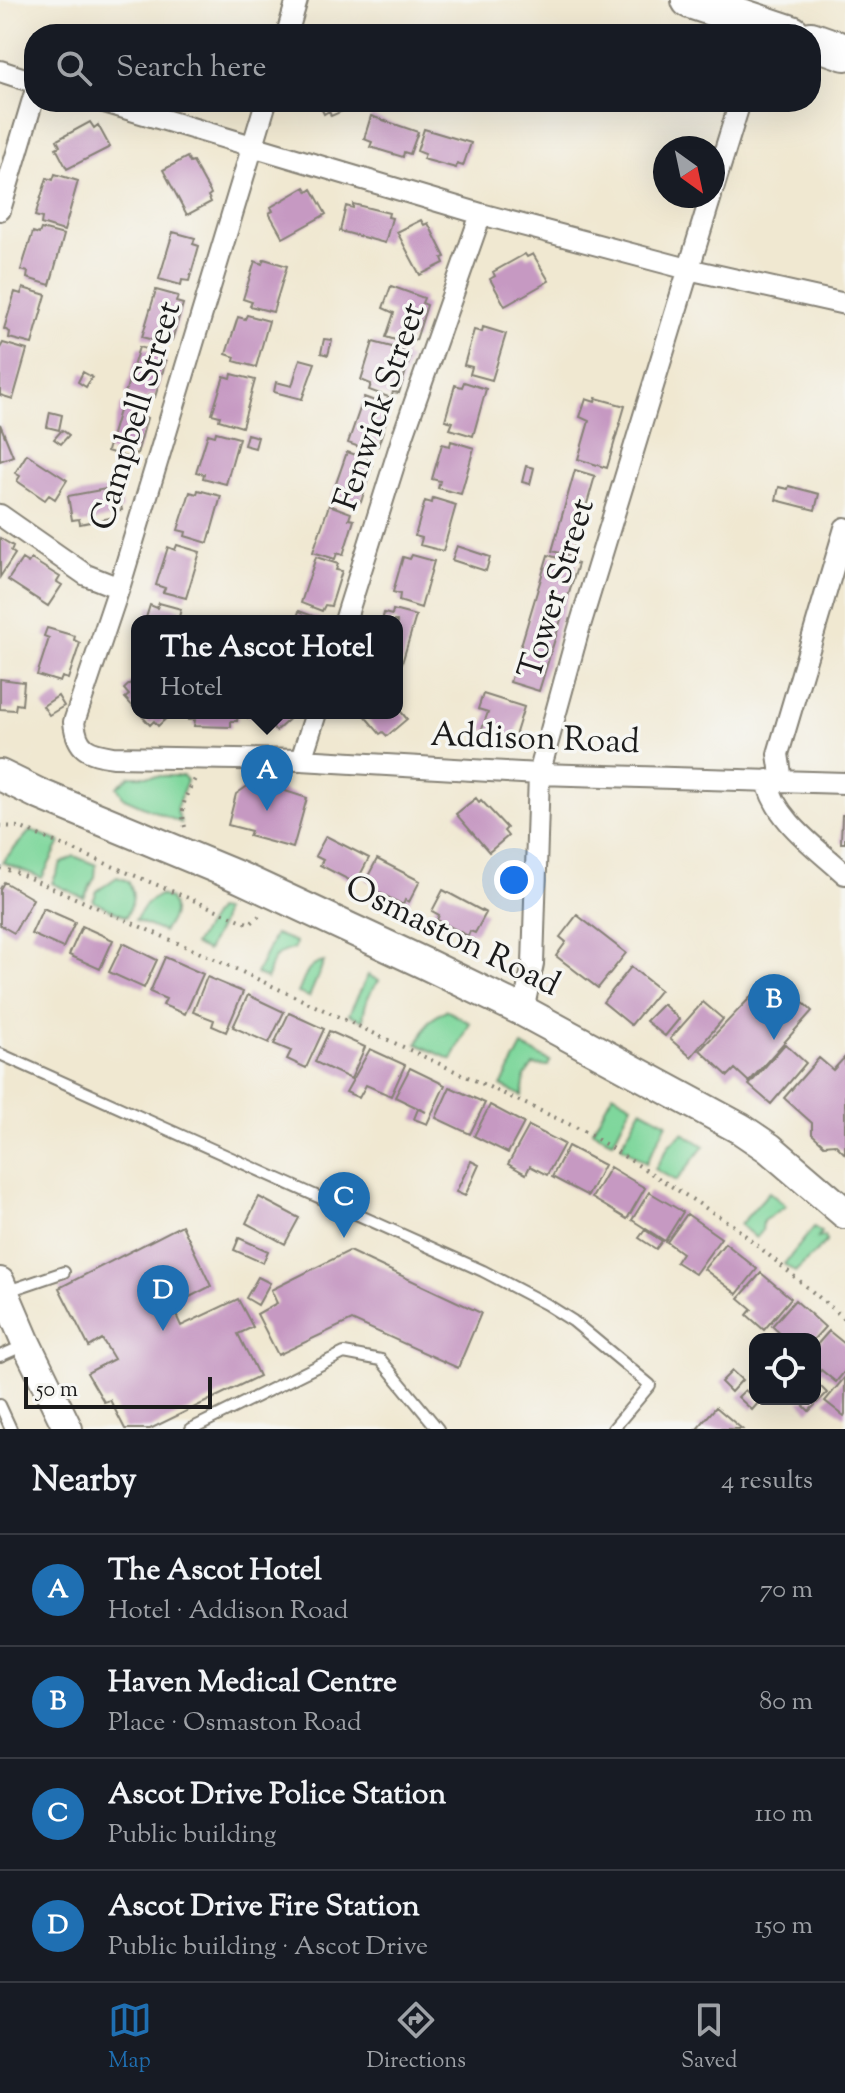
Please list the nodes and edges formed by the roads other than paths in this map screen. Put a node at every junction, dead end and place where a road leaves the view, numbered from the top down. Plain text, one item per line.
1 (297, 0) edge
2 (690, 0) edge
3 (290, 24) edge
4 (762, 24) edge
5 (821, 44) edge
6 (845, 52) edge
7 (0, 71) edge
8 (24, 79) edge
9 (29, 112) edge
10 (137, 112) edge
11 (263, 112) edge
12 (737, 112) edge
13 (252, 147) junction
14 (725, 150) edge
15 (707, 208) edge
16 (0, 210) edge
17 (481, 214) junction
18 (688, 269) junction
19 (845, 304) edge
20 (0, 515) edge
21 (845, 528) edge
22 (119, 588) junction
23 (347, 615) edge
24 (314, 719) edge
25 (82, 746) joint
26 (301, 760) junction
27 (539, 774) junction
28 (0, 775) edge
29 (774, 780) junction
30 (845, 783) edge
31 (845, 874) edge
32 (523, 1011) junction
33 (0, 1054) edge
34 (845, 1213) edge
35 (64, 1272) dead end
36 (2, 1288) edge
37 (27, 1345) junction
38 (0, 1356) edge
39 (0, 1405) edge
40 (11, 1429) edge
41 (68, 1429) edge
42 (191, 1429) edge
43 (438, 1429) edge
44 (613, 1429) edge

1 - 3 street
2 - 4 highway
5 - 6 highway
7 - 8 street
9 - 16 street
10 - 13 street
11 - 13 street, Campbell Street
12 - 14 street
13 - 17 street
13 - 22 street, Campbell Street
15 - 18 street, Tower Street
17 - 18 street
17 - 23 street, Fenwick Street
18 - 19 street
18 - 27 street, Tower Street
20 - 22 street
21 - 29 street
22 - 25 street, Campbell Street
24 - 26 street
25 - 26 street, Addison Road
26 - 27 street, Addison Road
27 - 29 street, Addison Road
27 - 32 street, Tower Street
28 - 32 main road, Osmaston Road
29 - 30 street, Addison Road
29 - 31 street
32 - 34 main road, Osmaston Road
33 - 44 lane
35 - 36 lane
36 - 37 street
37 - 38 lane
37 - 41 street
39 - 40 lane
42 - 43 lane

